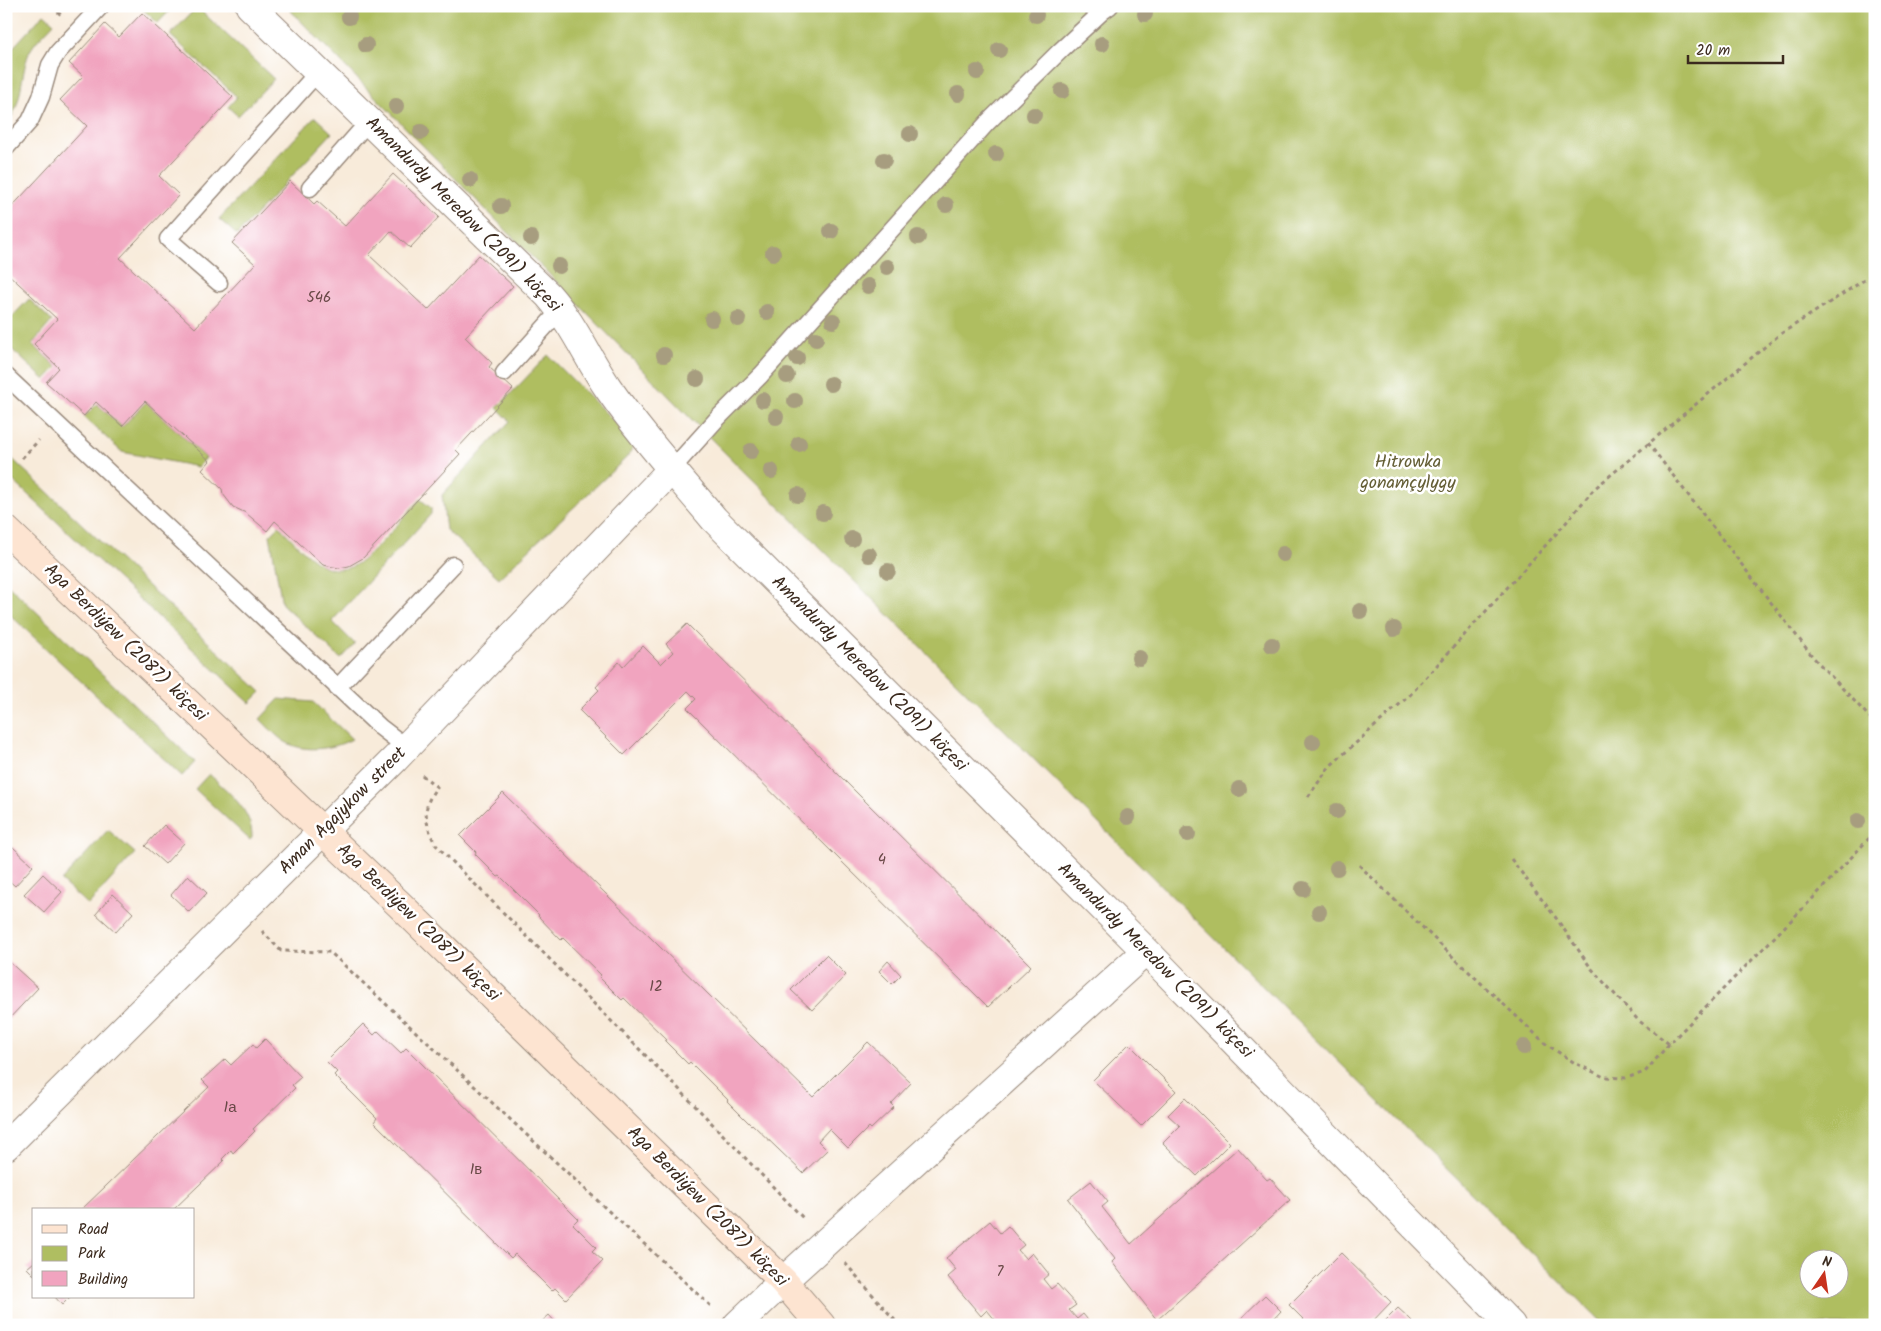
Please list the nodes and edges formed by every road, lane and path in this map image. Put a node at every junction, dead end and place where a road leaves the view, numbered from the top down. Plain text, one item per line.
1 (101, 6) edge
2 (250, 6) edge
3 (1110, 6) edge
4 (318, 72) junction
5 (369, 121) junction
6 (6, 148) edge
7 (310, 188) dead end
8 (1875, 273) edge
9 (219, 283) dead end
10 (561, 309) junction
11 (504, 373) dead end
12 (6, 376) edge
13 (43, 436) dead end
14 (1648, 443) junction
15 (22, 458) dead end
16 (672, 469) junction
17 (6, 530) edge
18 (453, 565) dead end
19 (338, 688) junction
20 (1875, 723) edge
21 (406, 747) junction
22 (421, 775) dead end
23 (1308, 797) dead end
24 (323, 832) junction
25 (1875, 832) edge
26 (1511, 859) dead end
27 (1360, 865) dead end
28 (257, 926) dead end
29 (1146, 951) junction
30 (1669, 1044) junction
31 (6, 1146) edge
32 (826, 1242) junction
33 (783, 1281) junction
34 (712, 1307) dead end
35 (737, 1325) edge
36 (821, 1325) edge
37 (899, 1325) edge
38 (1511, 1325) edge

1 - 6 lane
2 - 4 street, Amandurdy Meredow (2091) köçesi
3 - 16 lane
4 - 5 street, Amandurdy Meredow (2091) köçesi
4 - 9 lane
5 - 7 lane
5 - 10 street, Amandurdy Meredow (2091) köçesi
8 - 14 path
10 - 11 lane
10 - 16 street, Amandurdy Meredow (2091) köçesi
12 - 19 lane
13 - 15 path
14 - 20 path
14 - 23 path
16 - 21 street, Aman Agajykow street
16 - 29 street, Amandurdy Meredow (2091) köçesi
17 - 24 street, Aga Berdiýew (2087) köçesi
18 - 19 lane
19 - 21 lane
21 - 24 street, Aman Agajykow street
22 - 32 path
24 - 31 street, Aman Agajykow street
24 - 33 street, Aga Berdiýew (2087) köçesi
25 - 30 path
26 - 30 path
27 - 30 path
28 - 34 path
29 - 32 street
29 - 38 street, Amandurdy Meredow (2091) köçesi
32 - 33 street
32 - 37 path
33 - 35 street
33 - 36 street, Aga Berdiýew (2087) köçesi

